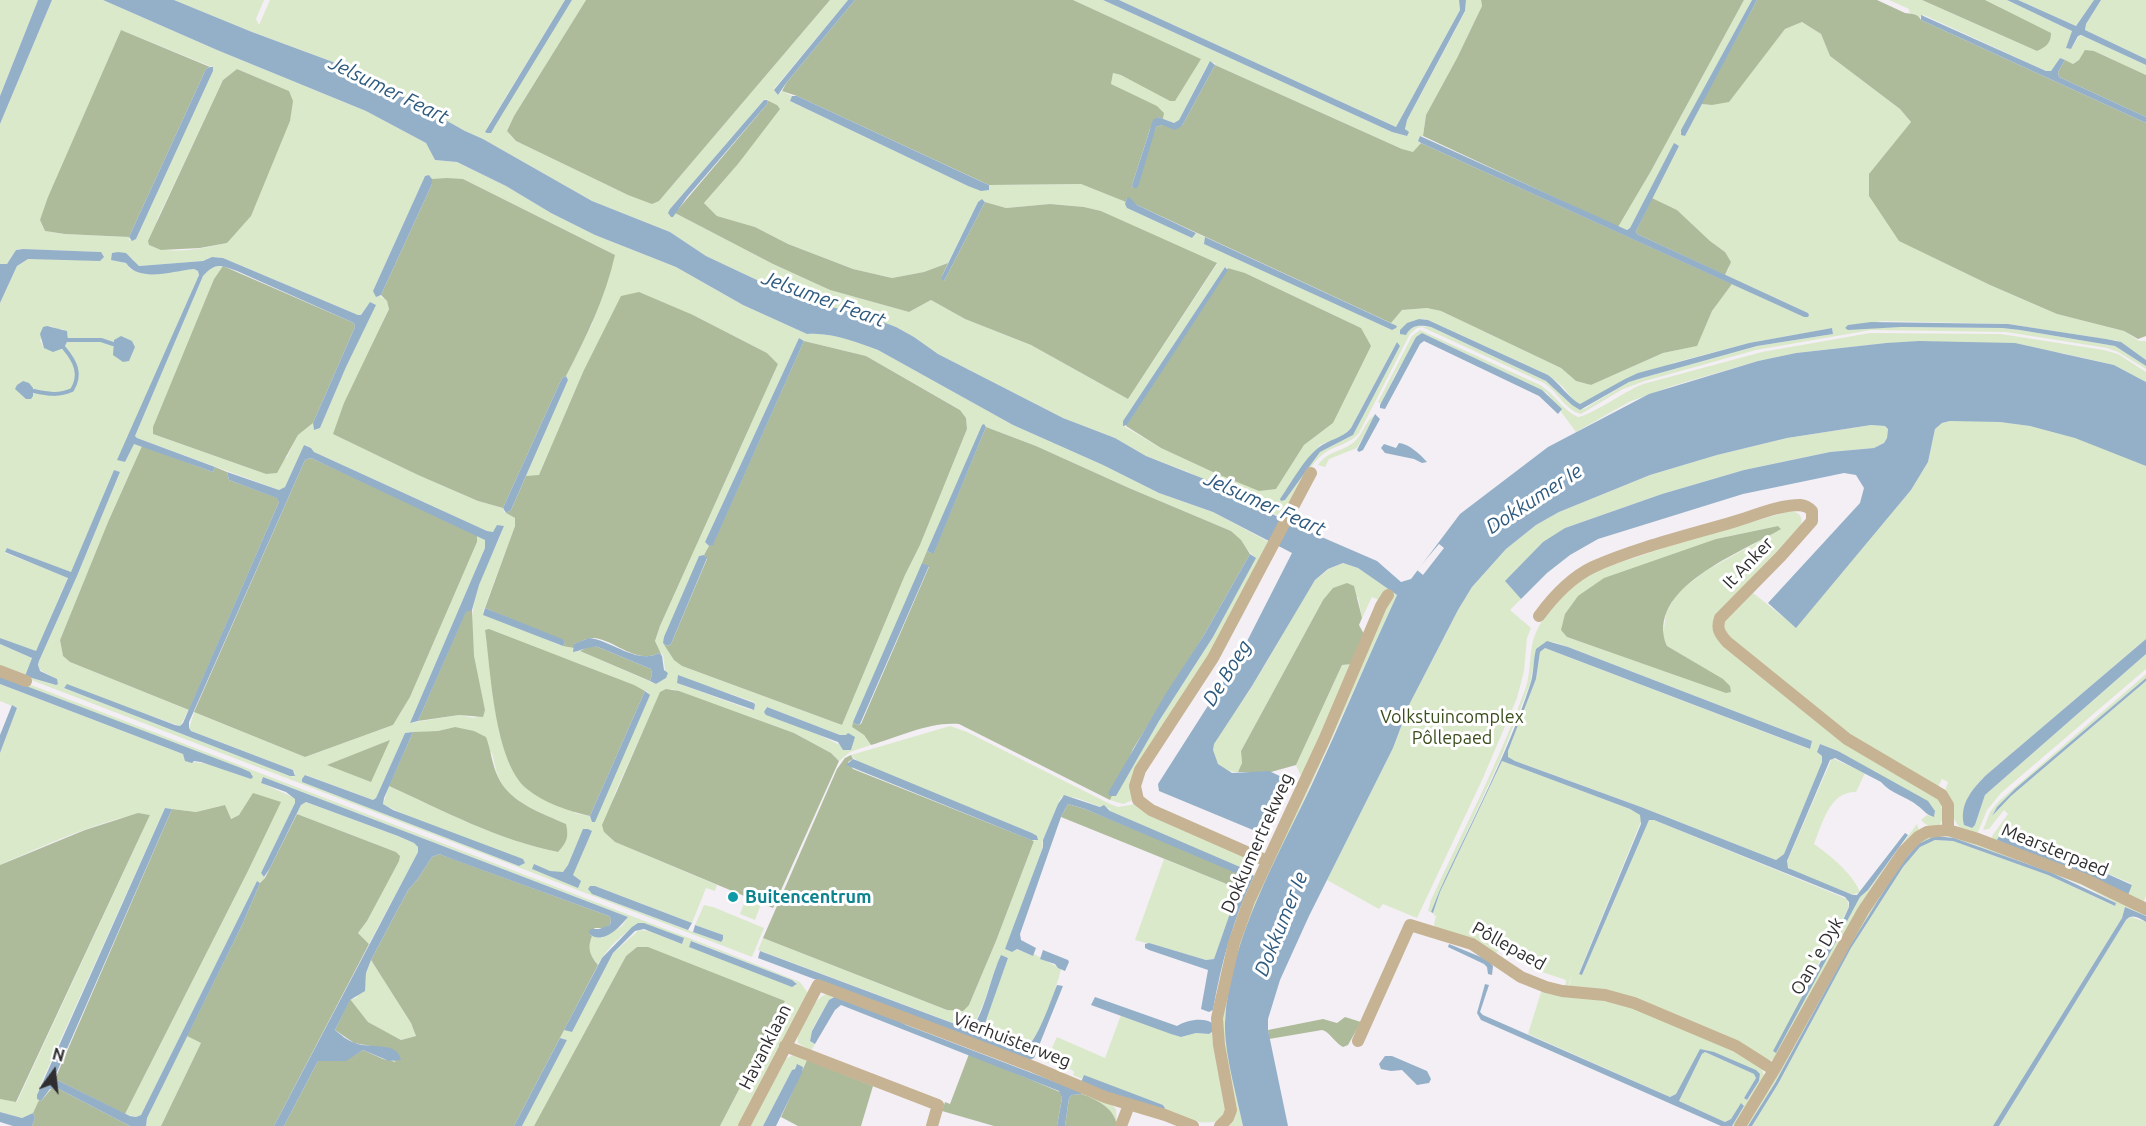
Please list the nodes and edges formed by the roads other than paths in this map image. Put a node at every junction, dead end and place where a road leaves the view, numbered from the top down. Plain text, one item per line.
1 (1311, 474) dead end
2 (1388, 595) dead end
3 (1539, 616) dead end
4 (0, 671) edge
5 (26, 681) dead end
6 (1948, 830) junction
7 (1267, 861) junction
8 (2146, 909) edge
9 (818, 985) joint
10 (1358, 1041) dead end
11 (785, 1046) junction
12 (1774, 1070) junction
13 (1129, 1105) junction
14 (1224, 1122) edge
15 (744, 1126) edge
16 (932, 1126) edge
17 (1121, 1126) edge
18 (1193, 1126) edge
19 (1740, 1126) edge

1 - 7 street
2 - 7 street, Dokkumertrekweg
3 - 6 street, It Anker
4 - 5 street
6 - 8 street, Mearsterpaed
6 - 12 street, Oan 'e Dyk
7 - 14 street, Dokkumertrekweg
9 - 11 street, Havanklaan
9 - 13 street, Vierhuisterweg
10 - 12 street, Pôllepaed
11 - 15 street, Havanklaan
11 - 16 street
12 - 19 street, Oan 'e Dyk
13 - 17 street
13 - 18 street, Vierhuisterweg

